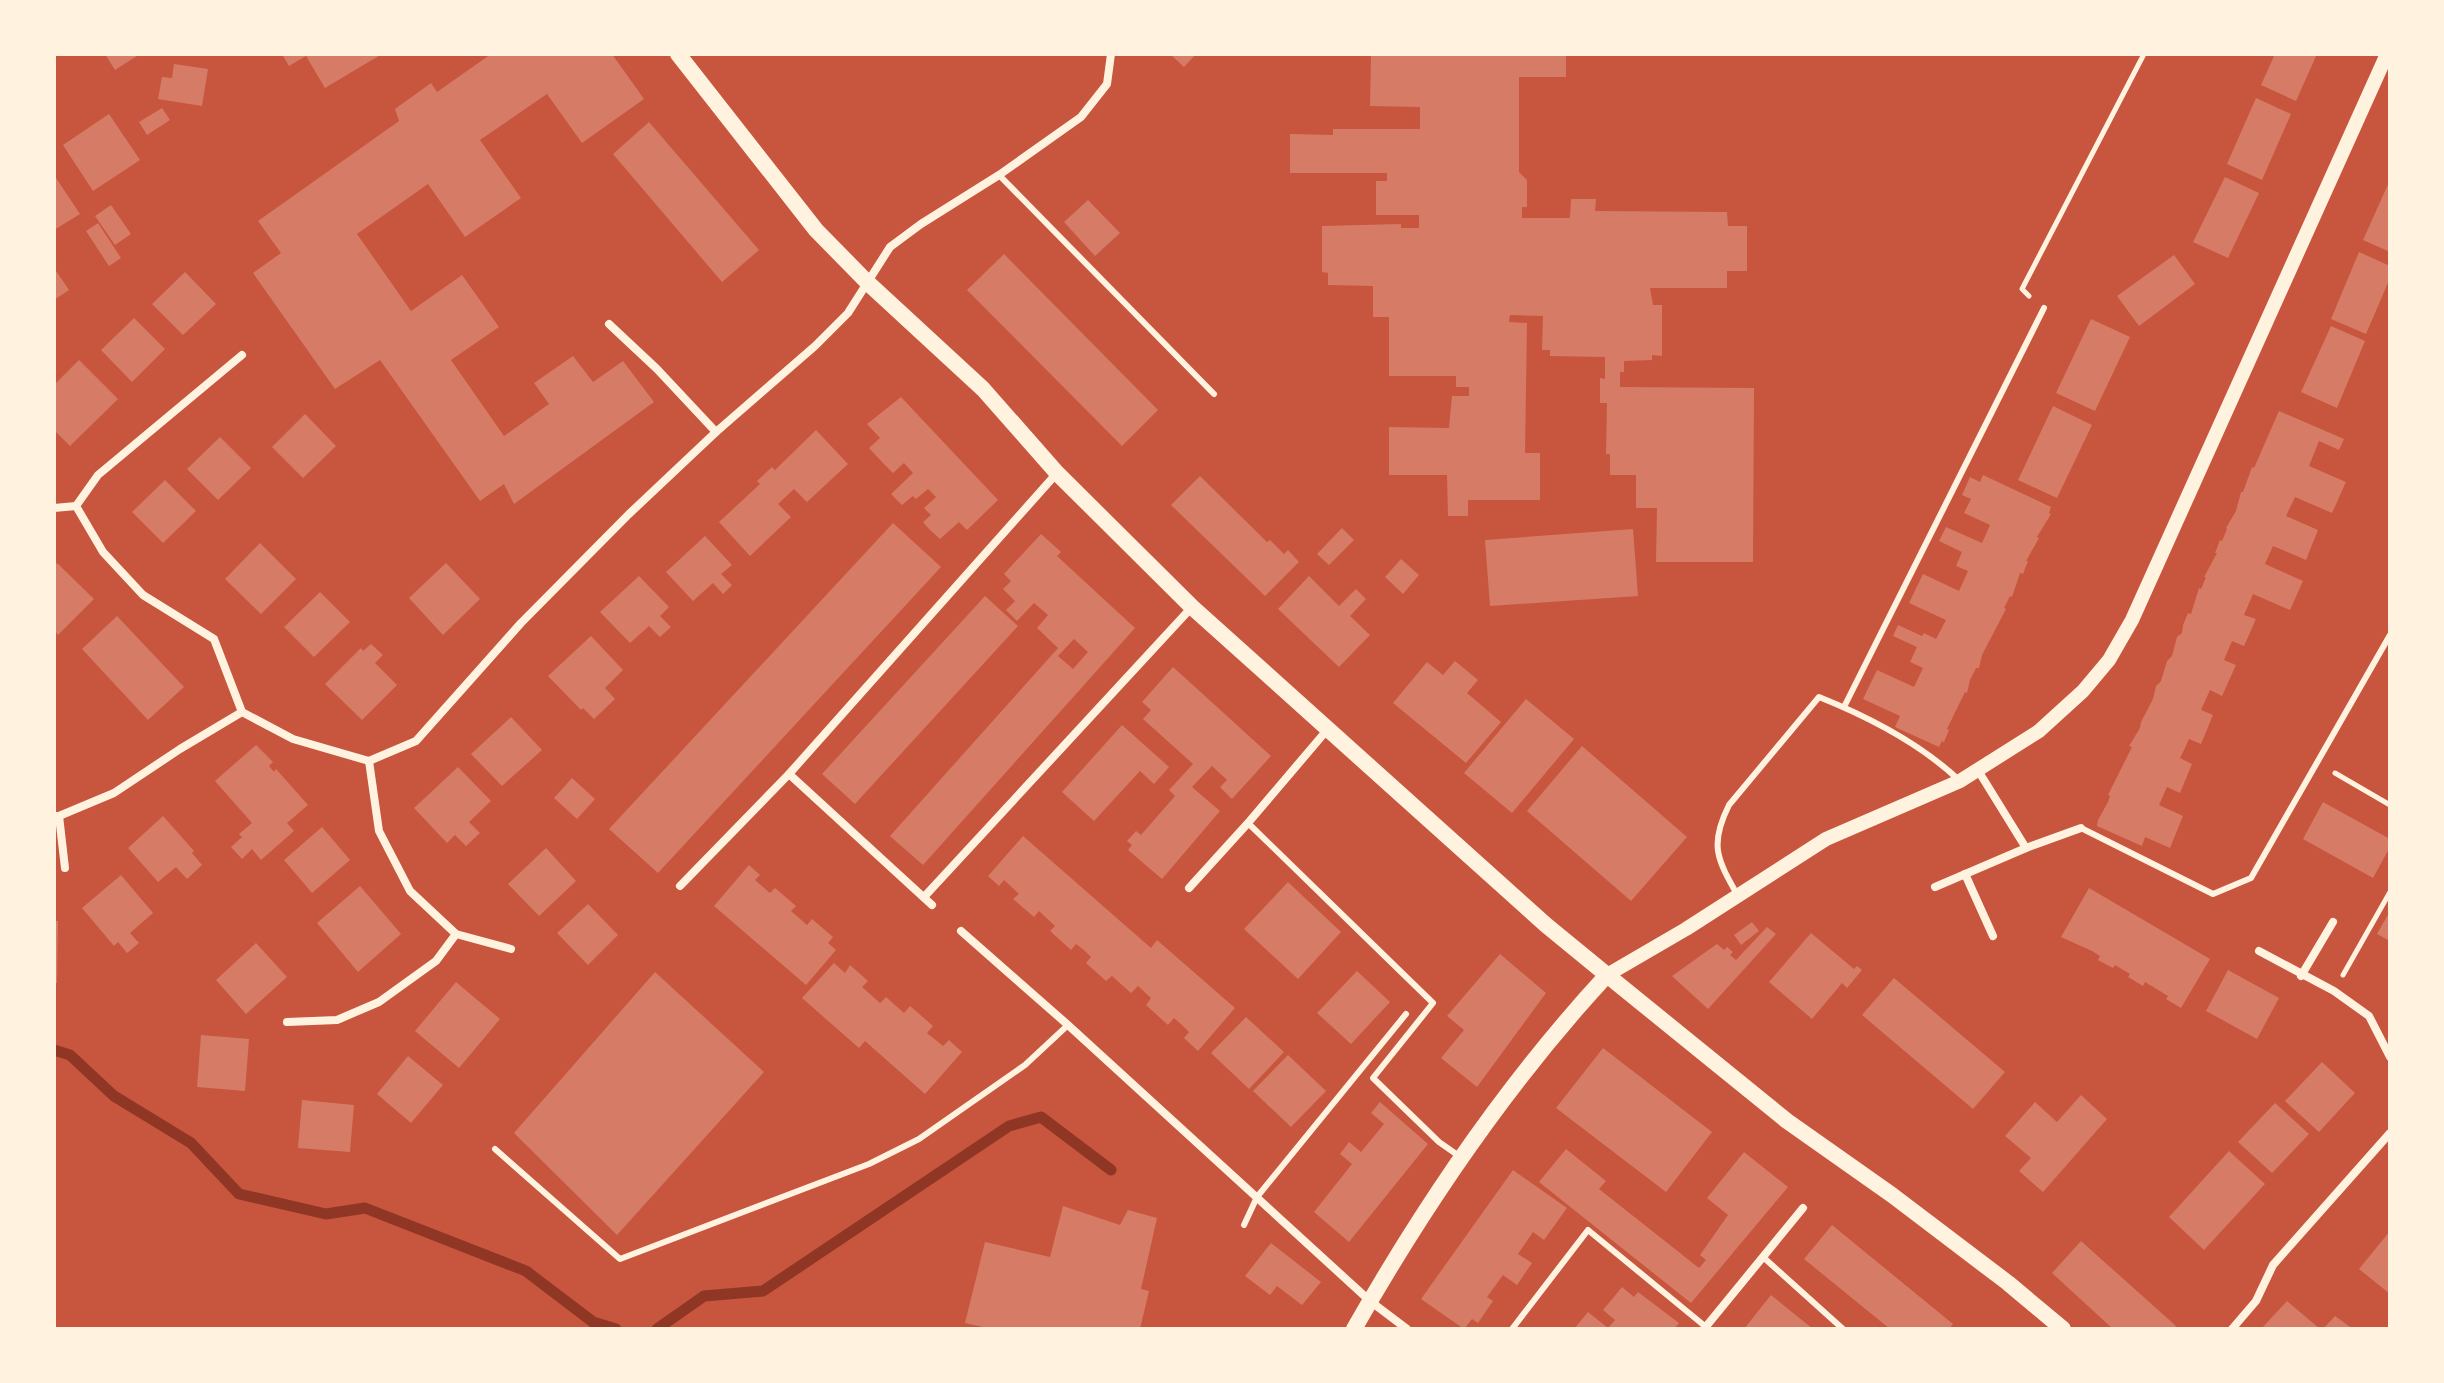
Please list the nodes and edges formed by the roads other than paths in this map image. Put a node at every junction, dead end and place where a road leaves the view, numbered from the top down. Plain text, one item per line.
1 (678, 54) edge
2 (1111, 54) edge
3 (2387, 54) edge
4 (999, 175) junction
5 (867, 282) junction
6 (2044, 308) road end
7 (609, 324) dead end
8 (242, 355) dead end
9 (1214, 394) dead end
10 (716, 432) junction
11 (1057, 473) junction
12 (76, 506) junction
13 (54, 508) edge
14 (1192, 607) junction
15 (2390, 635) edge
16 (1844, 707) junction
17 (242, 712) junction
18 (1327, 730) junction
19 (369, 761) junction
20 (1979, 772) junction
21 (789, 774) junction
22 (1960, 781) junction
23 (56, 816) edge
24 (1248, 823) junction
25 (2081, 828) joint
26 (2026, 848) junction
27 (65, 868) dead end
28 (1965, 874) junction
29 (680, 886) dead end
30 (1935, 887) dead end
31 (1189, 888) dead end
32 (1738, 896) junction
33 (924, 897) junction
34 (932, 905) dead end
35 (2333, 922) dead end
36 (961, 931) dead end
37 (456, 934) junction
38 (1993, 936) dead end
39 (511, 949) dead end
40 (2259, 951) dead end
41 (1607, 975) junction
42 (2301, 976) junction
43 (1406, 1014) dead end
44 (287, 1022) dead end
45 (1068, 1025) junction
46 (2390, 1057) edge
47 (2390, 1133) edge
48 (495, 1149) dead end
49 (1462, 1158) junction
50 (1257, 1197) junction
51 (1803, 1208) dead end
52 (1244, 1225) dead end
53 (1763, 1257) junction
54 (1370, 1301) junction
55 (1705, 1328) edge
56 (1354, 1329) edge
57 (1407, 1329) edge
58 (1512, 1329) edge
59 (1843, 1329) edge
60 (2063, 1329) edge
61 (2232, 1329) edge

1 - 5 main road
2 - 4 street
3 - 20 street
4 - 5 street
4 - 9 lane
5 - 10 street
5 - 11 main road
6 - 16 lane
7 - 10 street
8 - 12 street
10 - 19 street
11 - 14 main road
11 - 21 street
12 - 13 street
12 - 17 street
14 - 18 main road
14 - 33 street
15 - 25 lane
16 - 22 lane
16 - 32 lane
17 - 19 street
17 - 23 street
18 - 24 street
18 - 41 main road
19 - 37 street
20 - 22 street
20 - 26 street
21 - 29 street
21 - 33 street
22 - 32 street
23 - 27 street
24 - 31 street
24 - 49 lane
25 - 26 street
26 - 28 street
28 - 30 street
28 - 38 street
32 - 41 street
33 - 34 street
35 - 42 street
36 - 45 street
37 - 39 street
37 - 44 street
40 - 42 street
41 - 49 main road
41 - 60 main road
42 - 46 street
43 - 50 lane
45 - 48 lane
45 - 50 street
47 - 61 street
49 - 54 main road
50 - 52 lane
50 - 54 street
51 - 53 street
53 - 55 street
53 - 59 lane
54 - 56 main road
54 - 57 street
55 - 58 lane

